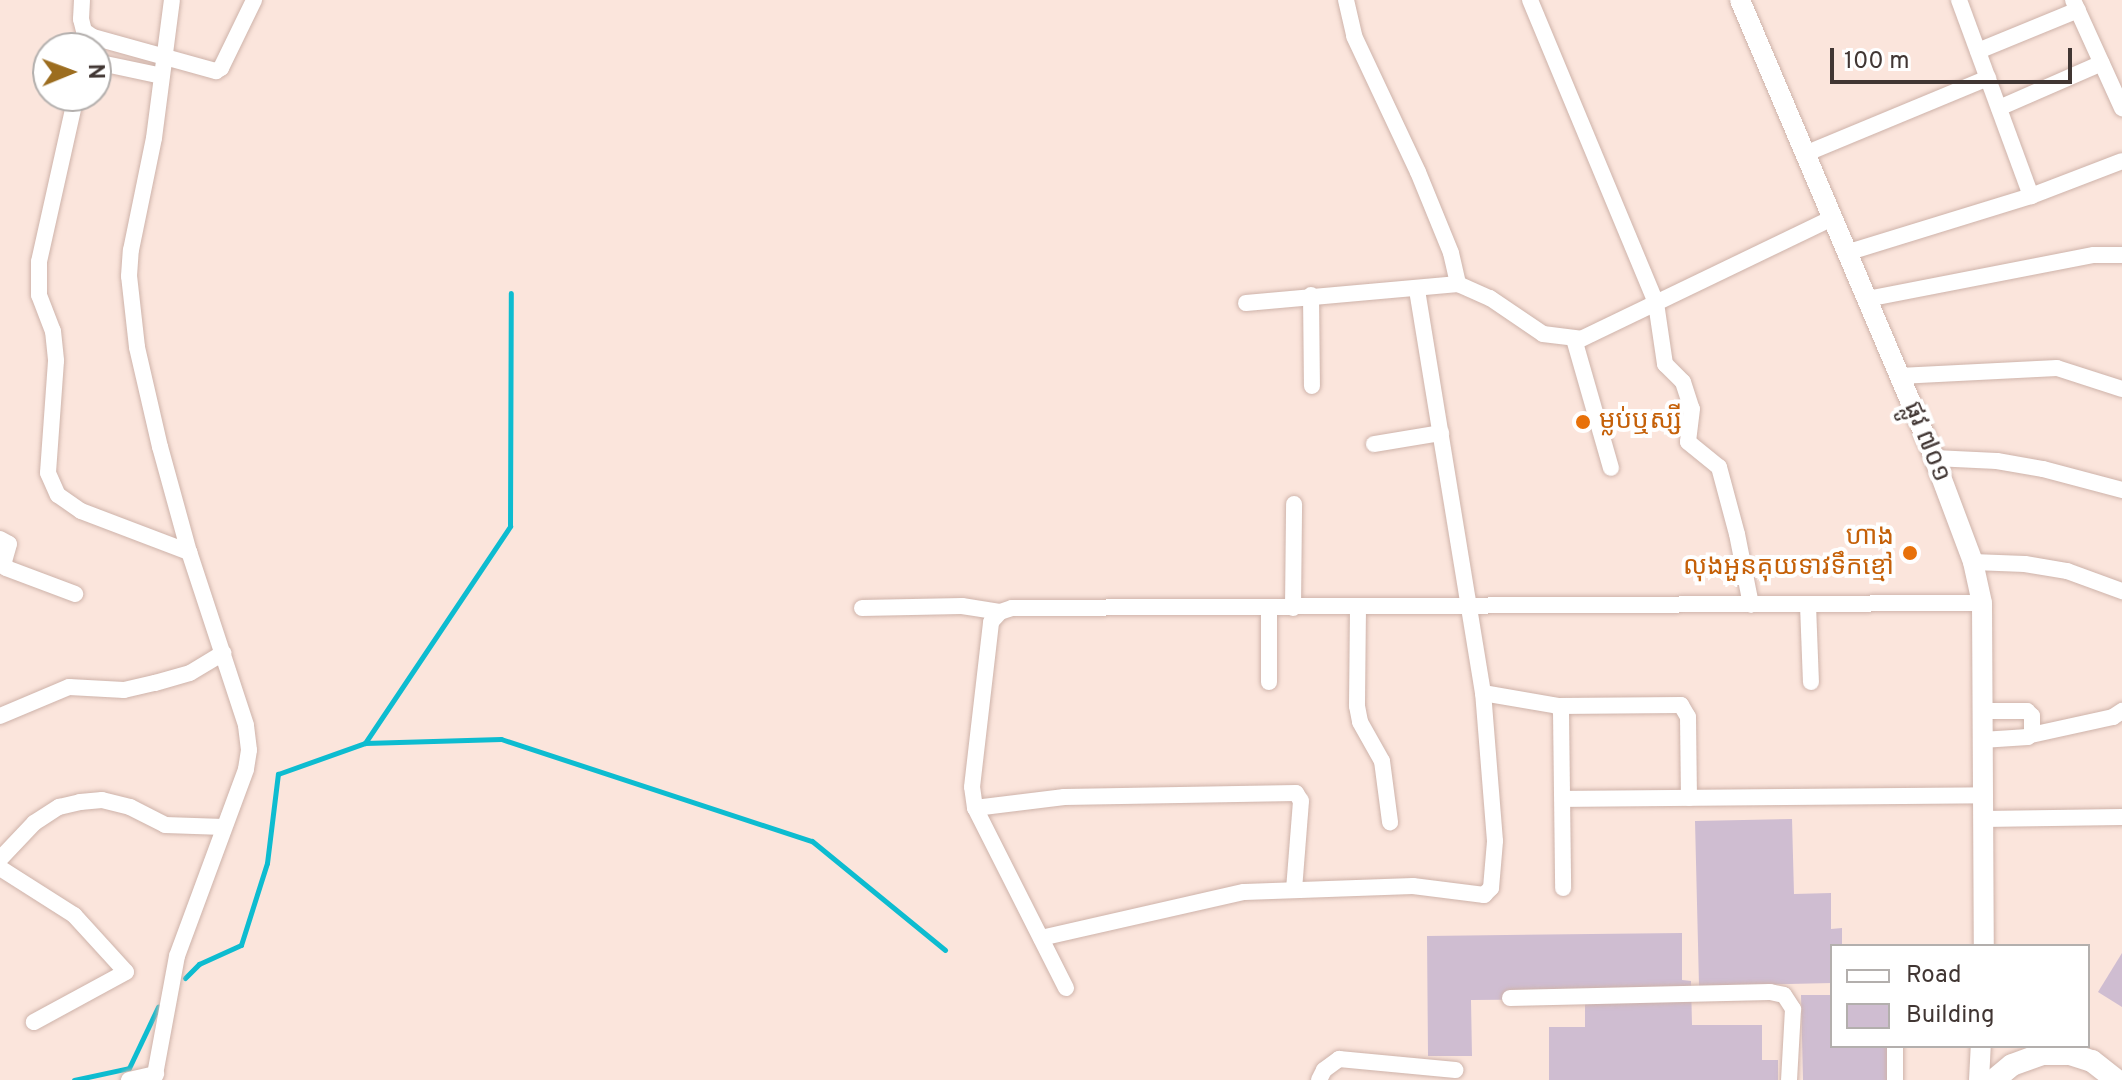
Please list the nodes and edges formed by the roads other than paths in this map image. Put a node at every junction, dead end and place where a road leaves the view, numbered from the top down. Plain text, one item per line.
1 (82, 0) edge
2 (172, 0) edge
3 (254, 0) edge
4 (1346, 0) edge
5 (1530, 0) edge
6 (1740, 0) edge
7 (1959, 0) edge
8 (2076, 5) edge
9 (1978, 51) junction
10 (166, 56) junction
11 (2102, 63) junction
12 (112, 65) edge
13 (162, 76) junction
14 (1988, 78) junction
15 (1999, 108) junction
16 (2122, 108) edge
17 (72, 112) edge
18 (1807, 153) junction
19 (2122, 161) edge
20 (2031, 196) junction
21 (1832, 218) junction
22 (1846, 253) junction
23 (2122, 255) edge
24 (1458, 284) junction
25 (1417, 289) junction
26 (1311, 295) junction
27 (1867, 299) junction
28 (1246, 303) dead end
29 (1656, 303) junction
30 (1574, 339) junction
31 (1899, 376) junction
32 (1312, 386) dead end
33 (2122, 389) edge
34 (1441, 433) junction
35 (1374, 444) dead end
36 (1934, 458) junction
37 (1611, 468) dead end
38 (2122, 490) edge
39 (1294, 504) dead end
40 (0, 539) edge
41 (189, 552) junction
42 (1973, 562) junction
43 (2122, 591) edge
44 (75, 594) dead end
45 (1982, 603) junction
46 (1751, 605) junction
47 (1808, 605) junction
48 (862, 608) dead end
49 (1269, 608) junction
50 (1293, 608) junction
51 (1358, 608) junction
52 (1469, 608) junction
53 (1000, 612) junction
54 (223, 653) junction
55 (1269, 682) dead end
56 (1811, 682) dead end
57 (1483, 693) junction
58 (1558, 706) junction
59 (1982, 711) junction
60 (2122, 711) edge
61 (0, 716) edge
62 (2031, 735) junction
63 (1982, 740) junction
64 (1982, 795) junction
65 (1689, 798) junction
66 (1563, 799) junction
67 (975, 808) junction
68 (2122, 817) edge
69 (1983, 819) junction
70 (1390, 822) dead end
71 (224, 827) junction
72 (0, 859) edge
73 (0, 868) edge
74 (1563, 888) dead end
75 (1294, 889) junction
76 (1984, 912) junction
77 (1041, 938) junction
78 (1984, 944) edge
79 (1999, 944) edge
80 (1066, 988) dead end
81 (1510, 998) dead end
82 (34, 1022) dead end
83 (1895, 1048) edge
84 (1981, 1048) edge
85 (2066, 1050) edge
86 (1455, 1070) dead end
87 (2117, 1076) edge
88 (155, 1077) edge
89 (129, 1080) edge
90 (1319, 1080) edge
91 (1789, 1080) edge
92 (1895, 1080) edge
93 (1979, 1080) edge
94 (1994, 1080) edge

1 - 10 street
2 - 10 street
3 - 10 street
4 - 24 street
5 - 29 street
6 - 18 main road, ផ្លូវ ៧០១
7 - 9 street
8 - 9 street
8 - 11 street
9 - 14 street
10 - 13 street
11 - 15 street
11 - 16 street
12 - 13 street
13 - 41 street
14 - 15 street
14 - 18 street
15 - 20 street
17 - 41 street
18 - 21 main road, ផ្លូវ ៧០១
19 - 20 street
20 - 22 street
21 - 22 main road, ផ្លូវ ៧០១
21 - 29 street
22 - 27 main road, ផ្លូវ ៧០១
23 - 27 street
24 - 25 street
24 - 30 street
25 - 26 street
25 - 34 street
26 - 28 street
26 - 32 street
27 - 31 main road, ផ្លូវ ៧០១
29 - 30 street
29 - 46 street
30 - 37 street
31 - 33 street
31 - 36 main road, ផ្លូវ ៧០១
34 - 35 street
34 - 52 street
36 - 38 street
36 - 42 main road, ផ្លូវ ៧០១
39 - 50 street
40 - 44 street
41 - 54 street
42 - 43 street
42 - 45 main road, ផ្លូវ ៧០១
45 - 47 street
45 - 59 main road, ផ្លូវ ៧០១
46 - 47 street
46 - 52 street
47 - 56 street
48 - 53 street
49 - 50 street
49 - 53 street
49 - 55 street
50 - 51 street
51 - 52 street
51 - 70 street
52 - 57 street
53 - 67 street
54 - 61 street
54 - 71 street
57 - 58 street
57 - 75 street
58 - 65 street
58 - 66 street
59 - 62 street
59 - 63 main road, ផ្លូវ ៧០១
60 - 62 street
62 - 63 street
63 - 64 main road, ផ្លូវ ៧០១
64 - 65 street
64 - 69 main road, ផ្លូវ ៧០១
65 - 66 street
66 - 74 street
67 - 75 street
67 - 77 street
68 - 69 street
69 - 76 main road, ផ្លូវ ៧០១
71 - 72 street
71 - 88 street
73 - 82 street
75 - 77 street
76 - 78 main road, ផ្លូវ ៧០១
76 - 79 main road
77 - 80 street
81 - 91 street
83 - 92 street
84 - 93 main road
85 - 87 highway
85 - 94 highway
86 - 90 street
88 - 89 street

